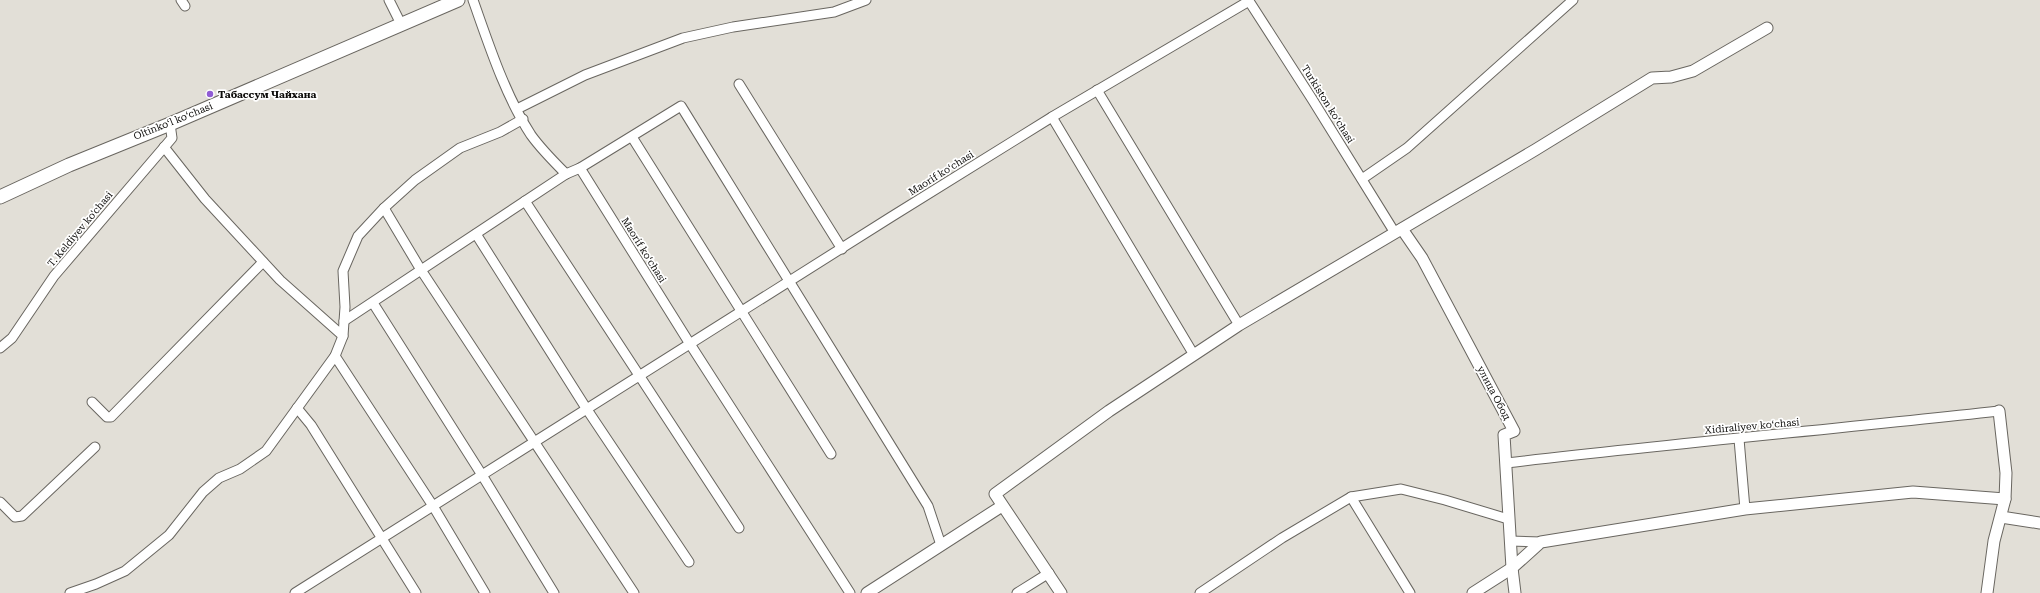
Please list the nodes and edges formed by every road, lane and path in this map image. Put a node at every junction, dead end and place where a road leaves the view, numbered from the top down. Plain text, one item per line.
1 (389, 0) edge
2 (458, 0) edge
3 (473, 0) edge
4 (866, 0) edge
5 (1573, 0) edge
6 (401, 24) junction
7 (1767, 28) dead end
8 (739, 84) dead end
9 (1097, 90) junction
10 (517, 109) junction
11 (1052, 117) junction
12 (523, 119) junction
13 (170, 124) junction
14 (632, 137) junction
15 (164, 147) junction
16 (580, 168) junction
17 (566, 174) junction
18 (1362, 179) junction
19 (0, 197) edge
20 (525, 201) junction
21 (384, 208) junction
22 (1399, 231) junction
23 (476, 234) junction
24 (842, 249) junction
25 (263, 262) junction
26 (421, 270) junction
27 (791, 281) junction
28 (372, 303) junction
29 (740, 312) junction
30 (344, 321) junction
31 (1239, 326) junction
32 (343, 336) junction
33 (690, 344) junction
34 (0, 348) edge
35 (1194, 355) junction
36 (335, 356) junction
37 (640, 375) junction
38 (92, 402) dead end
39 (296, 408) junction
40 (586, 408) junction
41 (1999, 411) joint
42 (1739, 439) junction
43 (534, 442) junction
44 (95, 447) dead end
45 (831, 454) dead end
46 (1506, 463) junction
47 (482, 475) junction
48 (1351, 497) junction
49 (2005, 499) junction
50 (0, 502) edge
51 (433, 506) junction
52 (1002, 506) junction
53 (1745, 509) junction
54 (2002, 517) junction
55 (1508, 520) junction
56 (2040, 523) edge
57 (739, 528) dead end
58 (382, 539) junction
59 (1510, 541) junction
60 (1541, 542) junction
61 (941, 545) junction
62 (689, 562) dead end
63 (1512, 568) junction
64 (1049, 573) junction
65 (70, 593) edge
66 (295, 593) edge
67 (416, 593) edge
68 (485, 593) edge
69 (554, 593) edge
70 (634, 593) edge
71 (850, 593) edge
72 (867, 593) edge
73 (1017, 593) edge
74 (1061, 593) edge
75 (1200, 593) edge
76 (1410, 593) edge
77 (1473, 593) edge
78 (1515, 593) edge
79 (1987, 593) edge

1 - 6 street
2 - 6 main road, Oltinkoʻl koʻchasi
3 - 10 street
4 - 10 street
5 - 18 street
6 - 13 main road, Oltinkoʻl koʻchasi
7 - 22 street
8 - 24 street
9 - 11 street, Turkiston koʻchasi
9 - 18 street, Turkiston koʻchasi
9 - 31 street
10 - 12 street
11 - 24 street, Maorif koʻchasi
11 - 35 street
12 - 17 street
12 - 21 street
13 - 15 street, T. Keldiyev ko'chasi
13 - 19 main road, Oltinkoʻl koʻchasi
14 - 16 street
14 - 27 street
14 - 29 street
15 - 25 street
15 - 34 street, T. Keldiyev ko'chasi
16 - 17 street
16 - 33 street, Maorif koʻchasi
17 - 20 street
18 - 22 street
20 - 23 street
20 - 37 street
21 - 26 street
21 - 30 street
22 - 31 street
22 - 46 street, улица Обод
23 - 26 street
23 - 40 street
24 - 27 street, Maorif koʻchasi
25 - 32 street
25 - 38 street
26 - 28 street
26 - 43 street
27 - 29 street, Maorif koʻchasi
27 - 61 street
28 - 30 street
28 - 47 street
29 - 33 street, Maorif koʻchasi
29 - 45 street
30 - 32 street
31 - 35 street
32 - 36 street
33 - 37 street, Maorif koʻchasi
33 - 71 street
35 - 52 street
36 - 39 street
36 - 51 street
37 - 40 street, Maorif koʻchasi
37 - 57 street
39 - 58 street
39 - 65 street
40 - 43 street, Maorif koʻchasi
40 - 62 street
41 - 42 street, Xidiraliyev koʻchasi
41 - 49 street
42 - 46 street, Xidiraliyev koʻchasi
42 - 53 street
43 - 47 street, Maorif koʻchasi
43 - 70 street
44 - 50 street
46 - 55 street, улица Обод
47 - 51 street, Maorif koʻchasi
47 - 69 street
48 - 55 street
48 - 75 street
48 - 76 street
49 - 53 street
49 - 54 street
51 - 58 street, Maorif koʻchasi
51 - 68 street
52 - 61 street
52 - 64 street
53 - 60 street
54 - 56 street
54 - 79 street
55 - 59 street, улица Обод
58 - 66 street, Maorif koʻchasi
58 - 67 street
59 - 60 street
59 - 63 street, улица Обод
60 - 63 street
61 - 72 street
63 - 77 street
63 - 78 street, улица Обод
64 - 73 street
64 - 74 street

